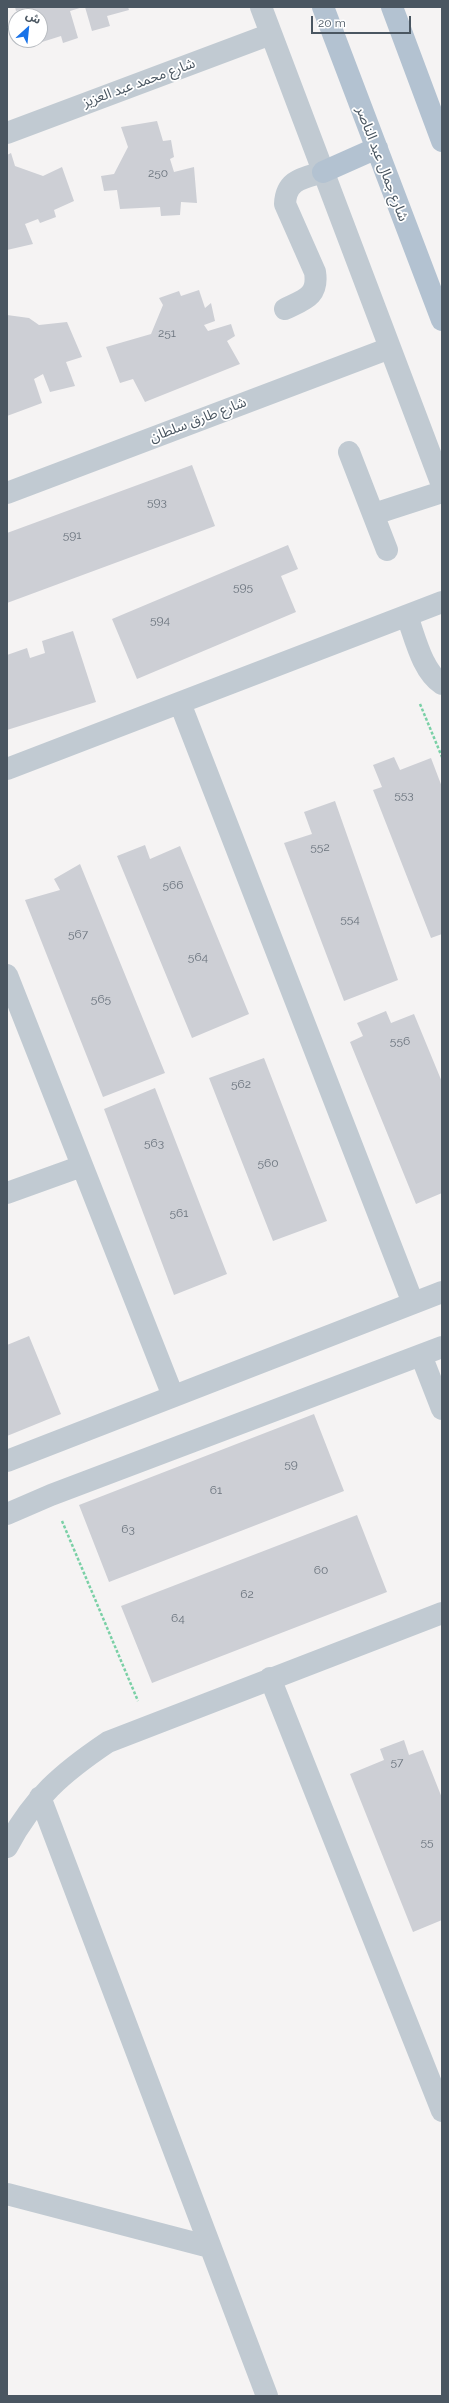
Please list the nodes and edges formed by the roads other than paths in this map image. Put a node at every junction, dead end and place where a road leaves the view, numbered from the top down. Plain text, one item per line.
1 (261, 7) edge
2 (323, 7) edge
3 (392, 7) edge
4 (271, 34) junction
5 (7, 132) edge
6 (442, 141) edge
7 (377, 148) junction
8 (323, 172) junction
9 (285, 309) dead end
10 (442, 320) edge
11 (390, 348) junction
12 (349, 452) dead end
13 (442, 485) edge
14 (442, 492) edge
15 (7, 493) edge
16 (374, 514) junction
17 (387, 550) dead end
18 (442, 602) edge
19 (407, 616) junction
20 (442, 684) edge
21 (180, 703) junction
22 (7, 769) edge
23 (7, 975) edge
24 (82, 1166) junction
25 (7, 1193) edge
26 (442, 1292) edge
27 (413, 1303) junction
28 (442, 1347) edge
29 (421, 1355) junction
30 (173, 1396) junction
31 (442, 1409) edge
32 (7, 1461) edge
33 (7, 1514) edge
34 (442, 1613) edge
35 (270, 1678) junction
36 (40, 1797) junction
37 (7, 1847) edge
38 (442, 2111) edge
39 (7, 2194) edge
40 (210, 2247) junction
41 (267, 2396) edge

1 - 4 street
2 - 7 main road, شارع جمال عبد الناصر
3 - 6 main road
4 - 5 street, شارع محمد عبد العزيز
4 - 8 street
7 - 8 main road
7 - 10 main road, شارع جمال عبد الناصر
8 - 9 street
8 - 11 street
11 - 13 street
11 - 15 street, شارع طارق سلطان
12 - 16 street
14 - 16 street
16 - 17 street
18 - 19 street
19 - 20 street
19 - 21 street
21 - 22 street
21 - 27 street
23 - 24 street
24 - 25 street
24 - 30 street
26 - 27 street
27 - 30 street
28 - 29 street
29 - 31 street
29 - 33 street
30 - 32 street
34 - 35 street
35 - 36 street
35 - 38 street
36 - 37 street
36 - 40 street
39 - 40 street
40 - 41 street

